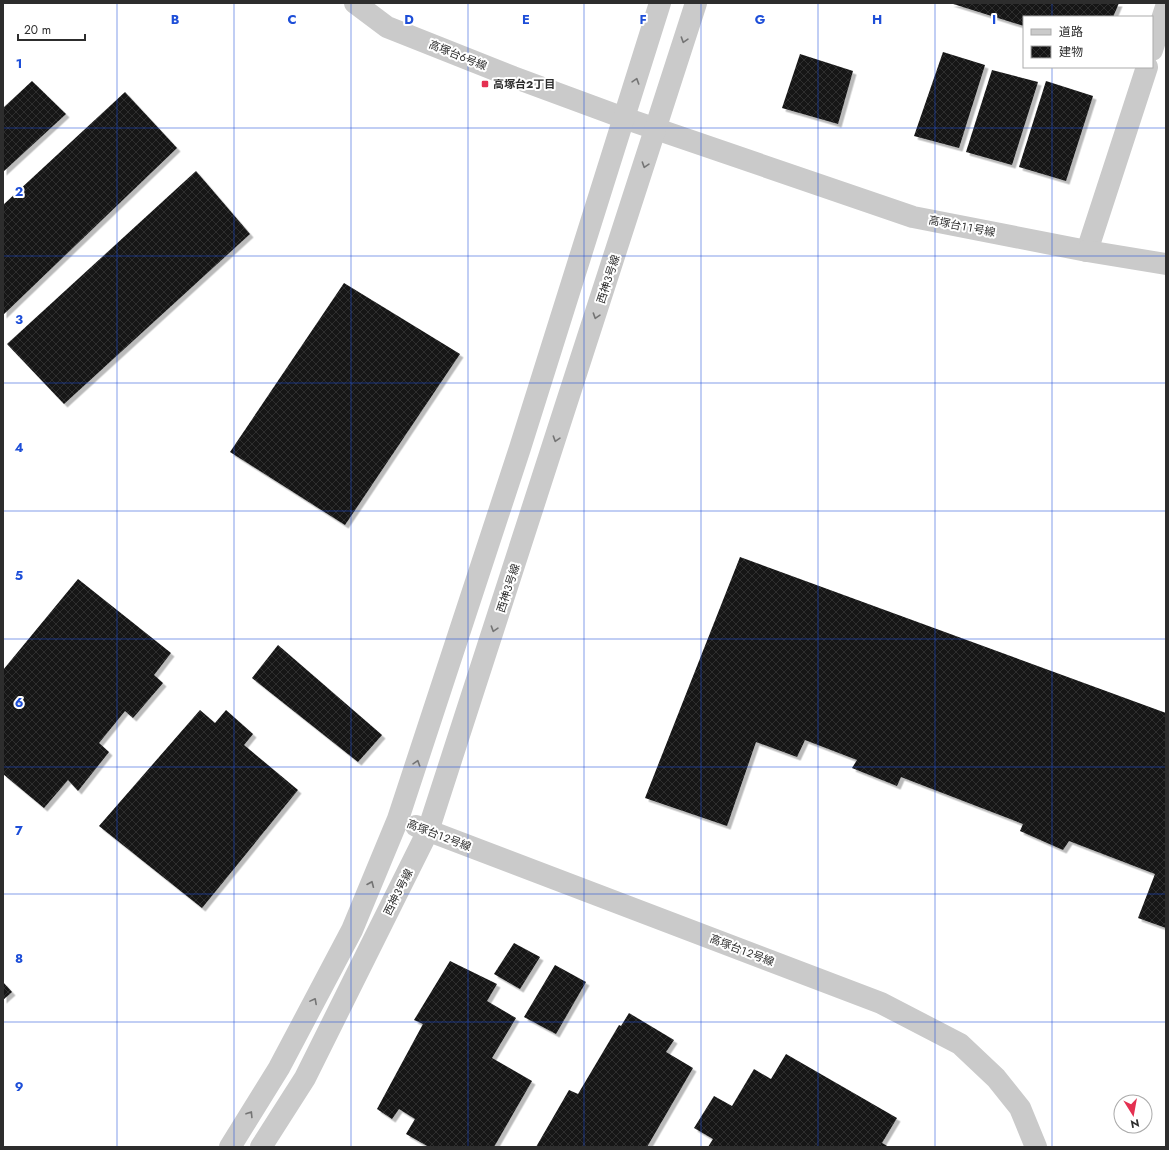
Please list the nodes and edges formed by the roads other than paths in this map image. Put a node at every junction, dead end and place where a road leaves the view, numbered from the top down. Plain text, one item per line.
1 (355, 3) edge
2 (660, 3) edge
3 (696, 3) edge
4 (1166, 7) edge
5 (1153, 47) edge
6 (1147, 68) edge
7 (624, 118) junction
8 (656, 128) junction
9 (1087, 251) junction
10 (1166, 264) edge
11 (398, 819) junction
12 (428, 831) junction
13 (230, 1147) edge
14 (260, 1147) edge
15 (1036, 1147) edge

1 - 7 street, 高塚台６号線
7 -> 2 street
3 -> 8 street, 西神３号線
4 - 5 street
6 - 9 street
7 - 8 street, 高塚台６号線
11 -> 7 street
8 - 9 street, 高塚台１１号線
8 -> 12 street, 西神３号線
9 - 10 street, 高塚台１１号線
11 - 12 street, 高塚台１２号線
13 -> 11 street
12 - 14 street, 西神３号線
12 - 15 street, 高塚台１２号線

